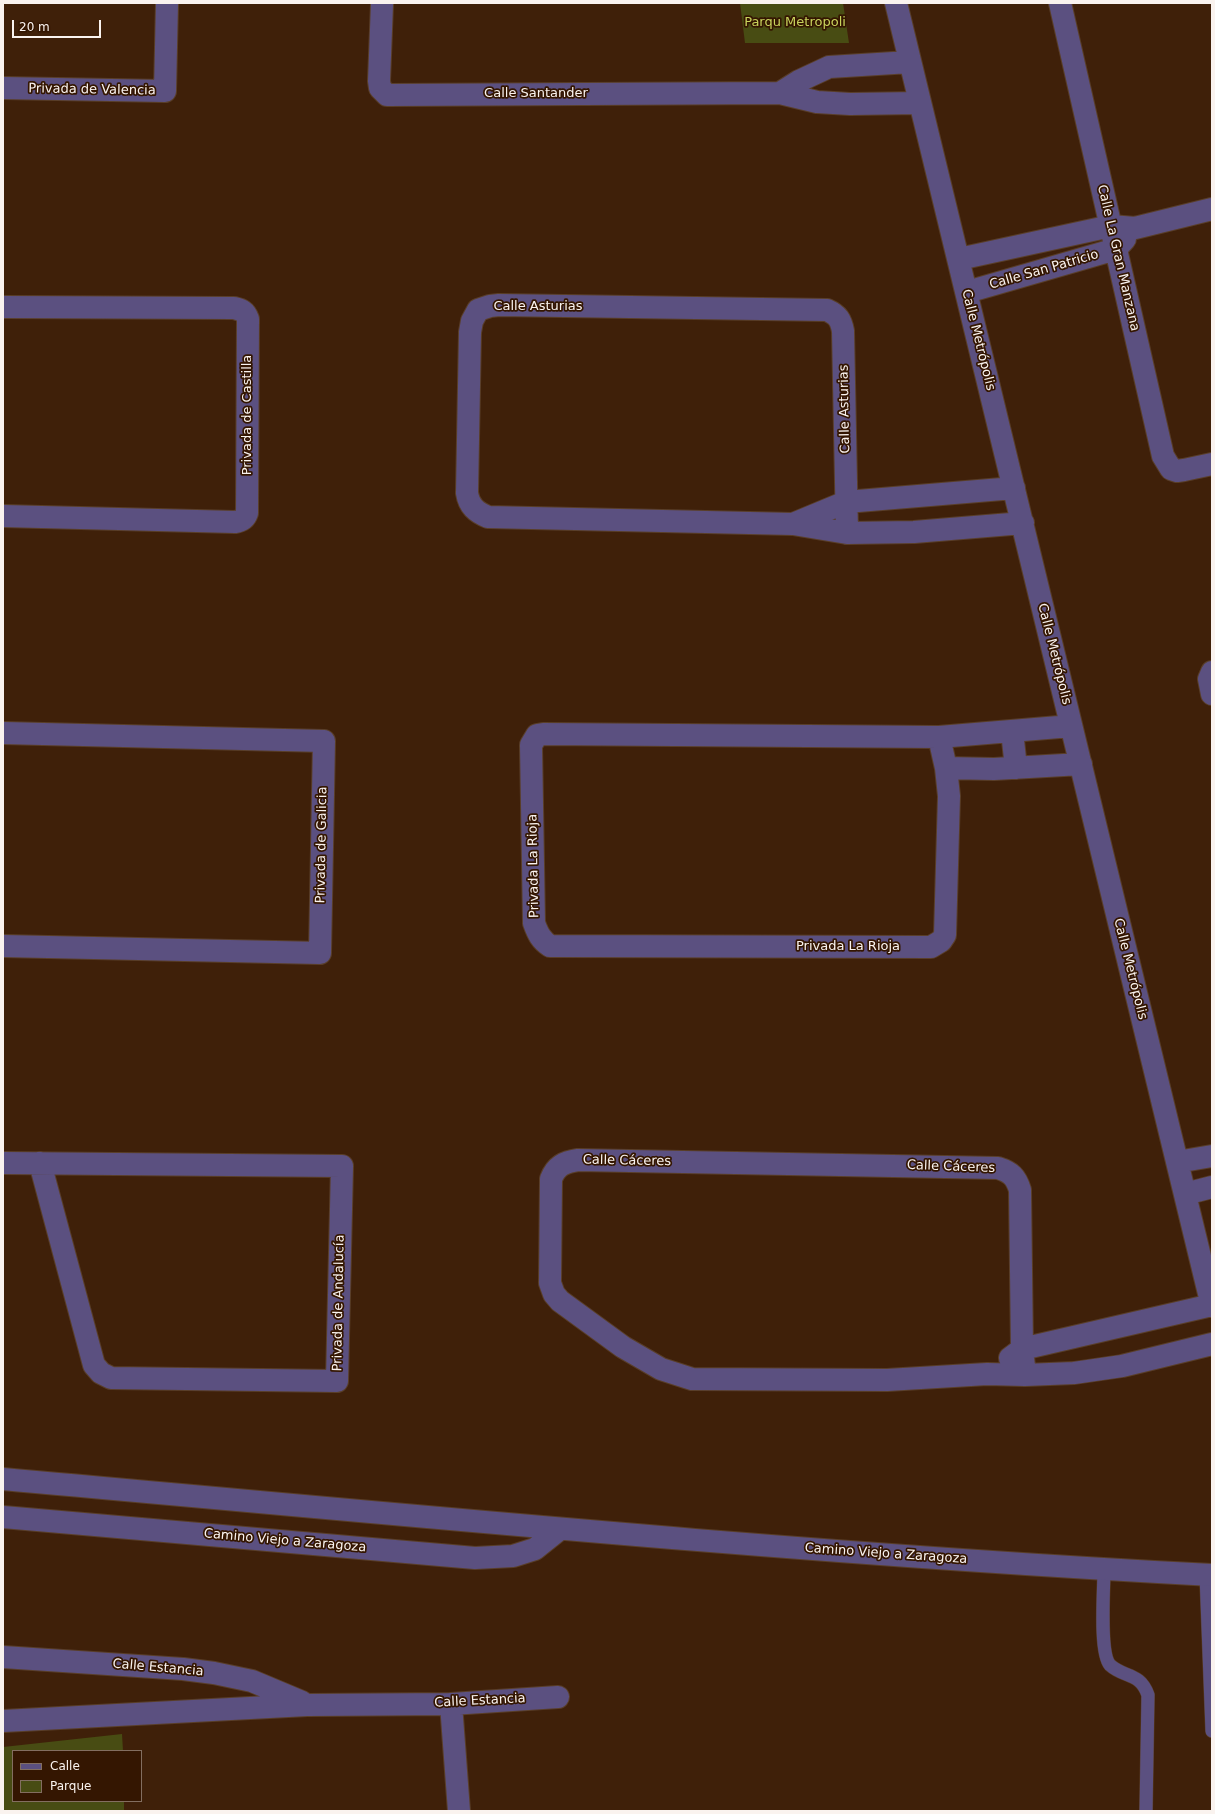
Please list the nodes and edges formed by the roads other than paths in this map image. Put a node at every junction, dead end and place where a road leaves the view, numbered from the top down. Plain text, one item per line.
1 (167, 3) edge
2 (896, 3) edge
3 (1060, 3) edge
4 (382, 4) edge
5 (910, 62) junction
6 (3, 88) edge
7 (780, 93) junction
8 (919, 103) junction
9 (1212, 209) edge
10 (1110, 226) junction
11 (1135, 228) junction
12 (1116, 249) junction
13 (959, 259) junction
14 (967, 292) junction
15 (3, 307) edge
16 (1212, 464) edge
17 (1014, 488) junction
18 (846, 502) junction
19 (3, 516) edge
20 (1023, 523) junction
21 (793, 524) junction
22 (846, 533) junction
23 (1072, 726) junction
24 (1012, 731) junction
25 (3, 733) edge
26 (939, 737) junction
27 (1081, 764) junction
28 (946, 768) junction
29 (1016, 768) junction
30 (3, 946) edge
31 (1212, 1156) edge
32 (1177, 1162) junction
33 (3, 1163) edge
34 (40, 1163) junction
35 (1212, 1187) edge
36 (1185, 1194) junction
37 (1212, 1306) edge
38 (1212, 1344) edge
39 (1022, 1349) junction
40 (988, 1374) junction
41 (1025, 1375) junction
42 (3, 1479) edge
43 (3, 1517) edge
44 (560, 1529) junction
45 (1104, 1570) junction
46 (1209, 1575) edge
47 (3, 1657) edge
48 (558, 1697) dead end
49 (451, 1704) junction
50 (307, 1705) junction
51 (3, 1721) edge
52 (1212, 1731) edge
53 (459, 1811) edge
54 (1146, 1811) edge

1 - 6 street, Privada de Valencia
2 - 5 street, Calle Metrópolis
3 - 10 street, Calle La Gran Manzana
4 - 7 street, Calle Santander
5 - 7 street
5 - 8 street, Calle Metrópolis
7 - 8 street, Calle Santander
8 - 13 street, Calle Metrópolis
9 - 11 street, Calle San Patricio
10 - 11 street, Calle San Patricio
10 - 12 street, Calle La Gran Manzana
10 - 13 street, Calle San Patricio
11 - 12 street, Calle San Patricio
12 - 14 street, Calle San Patricio
12 - 16 street, Calle La Gran Manzana
13 - 14 street, Calle Metrópolis
14 - 17 street, Calle Metrópolis
15 - 19 street, Privada de Castilla
17 - 18 street, Calle Asturias
17 - 20 street, Calle Metrópolis
18 - 21 street, Calle Asturias
18 - 21 street, Calle Asturias
18 - 22 street, Calle Asturias
20 - 22 street, Calle Asturias
20 - 23 street, Calle Metrópolis
21 - 22 street, Calle Asturias
23 - 24 street, Privada La Rioja
23 - 27 street, Calle Metrópolis
24 - 26 street, Privada La Rioja
24 - 29 street
25 - 30 street, Privada de Galicia
26 - 28 street, Privada La Rioja
26 - 28 street, Privada La Rioja
27 - 29 street
27 - 32 street, Calle Metrópolis
28 - 29 street
31 - 32 street
32 - 36 street, Calle Metrópolis
33 - 34 street, Privada de Andalucía
34 - 34 street, Privada de Andalucía
35 - 36 street
36 - 37 street, Calle Metrópolis
37 - 39 street
38 - 41 street, Calle Cáceres
39 - 40 street
39 - 40 street, Calle Cáceres
39 - 41 street, Calle Cáceres
40 - 41 street, Calle Cáceres
42 - 44 street, Camino Viejo a Zaragoza
43 - 44 street, Camino Viejo a Zaragoza
44 - 45 street, Camino Viejo a Zaragoza
45 - 46 street, Camino Viejo a Zaragoza
45 - 54 lane
46 - 52 lane
47 - 50 street, Calle Estancia
48 - 49 street, Calle Estancia
49 - 50 street, Calle Estancia
49 - 53 street
50 - 51 street, Calle Estancia

